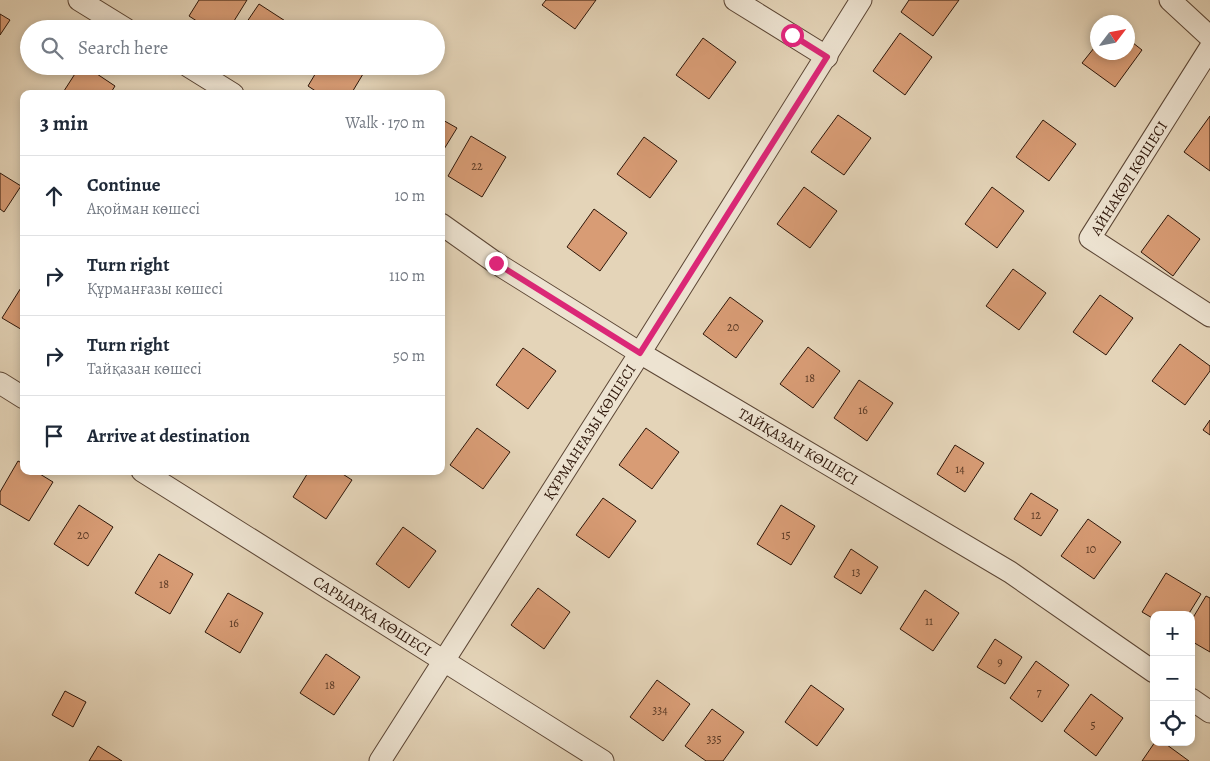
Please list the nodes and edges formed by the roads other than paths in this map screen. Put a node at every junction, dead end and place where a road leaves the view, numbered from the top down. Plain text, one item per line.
1 (79, 0) edge
2 (735, 0) edge
3 (861, 0) edge
4 (1170, 0) edge
5 (111, 20) edge
6 (1210, 36) edge
7 (1210, 48) edge
8 (827, 57) junction
9 (202, 75) edge
10 (227, 90) edge
11 (445, 227) edge
12 (1210, 316) edge
13 (640, 353) junction
14 (0, 383) edge
15 (20, 396) edge
16 (148, 475) edge
17 (444, 660) junction
18 (1150, 669) edge
19 (1195, 701) edge
20 (1210, 712) edge
21 (380, 761) edge
22 (603, 761) edge

1 - 5 street
2 - 8 street
3 - 8 street, ҚҰРМАНҒАЗЫ КӨШЕСІ
4 - 6 street
7 - 12 street, АЙНАКӨЛ КӨШЕСІ
8 - 13 street, ҚҰРМАНҒАЗЫ КӨШЕСІ
9 - 10 street
11 - 13 street, ТАЙҚАЗАН КӨШЕСІ
13 - 17 street, ҚҰРМАНҒАЗЫ КӨШЕСІ
13 - 18 street, ТАЙҚАЗАН КӨШЕСІ
14 - 15 street
16 - 17 street, САРЫАРҚА КӨШЕСІ
17 - 21 street, ҚҰРМАНҒАЗЫ КӨШЕСІ
17 - 22 street, САРЫАРҚА КӨШЕСІ
19 - 20 street

